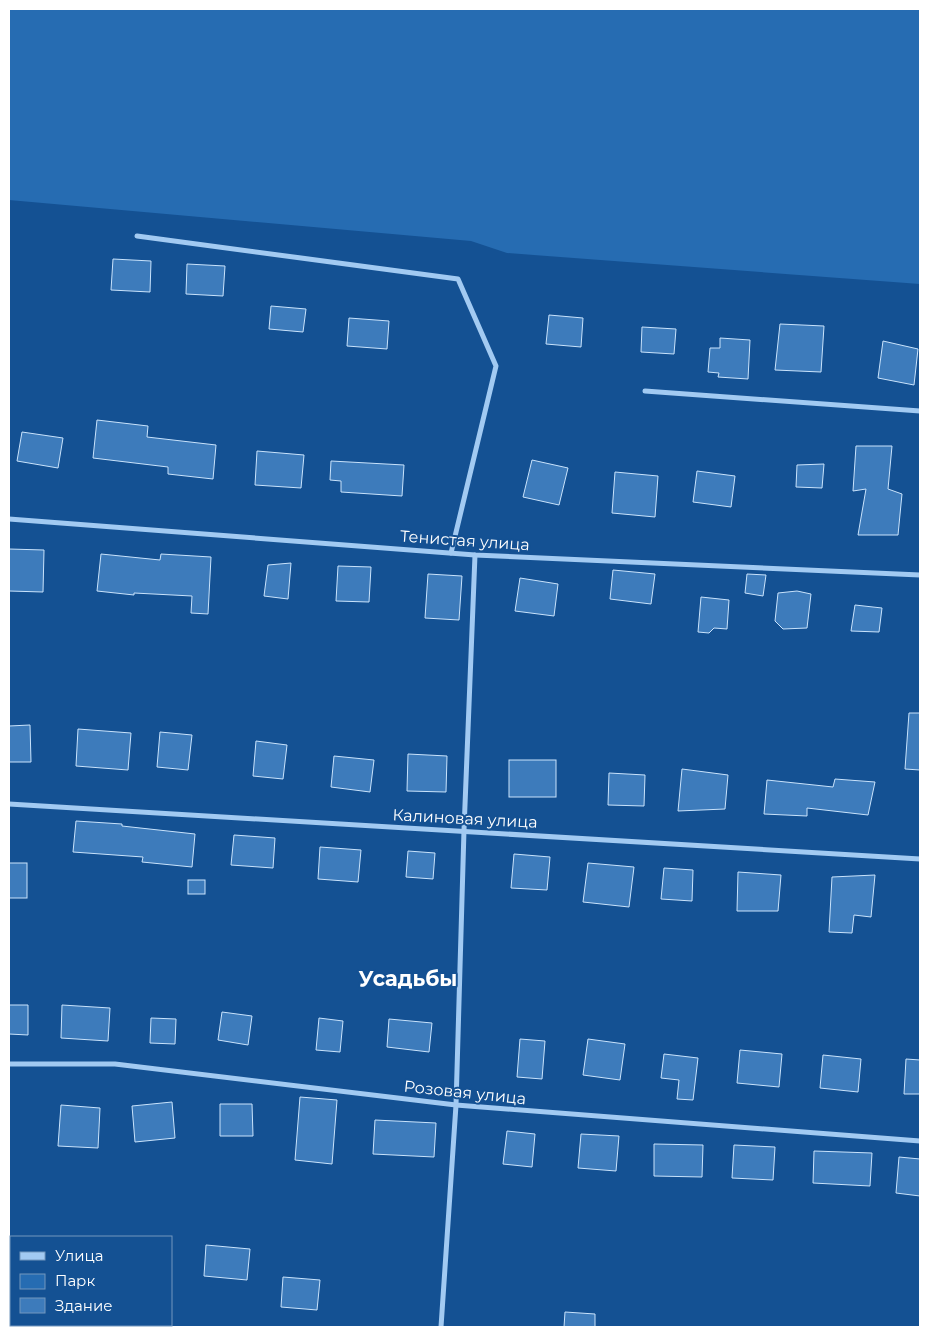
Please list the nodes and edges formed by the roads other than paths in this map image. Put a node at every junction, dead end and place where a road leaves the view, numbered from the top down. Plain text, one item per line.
1 (137, 236) dead end
2 (645, 392) dead end
3 (920, 411) edge
4 (9, 519) edge
5 (451, 553) junction
6 (475, 555) junction
7 (920, 576) edge
8 (9, 804) edge
9 (464, 830) junction
10 (920, 860) edge
11 (9, 1064) edge
12 (456, 1105) junction
13 (920, 1141) edge
14 (441, 1327) edge

1 - 5 street
2 - 3 street
4 - 5 street, Тенистая улица
5 - 6 street, Тенистая улица
6 - 7 street, Тенистая улица
6 - 9 street
8 - 9 street, Калиновая улица
9 - 10 street, Калиновая улица
9 - 12 street
11 - 12 street, Розовая улица
12 - 13 street, Розовая улица
12 - 14 street

